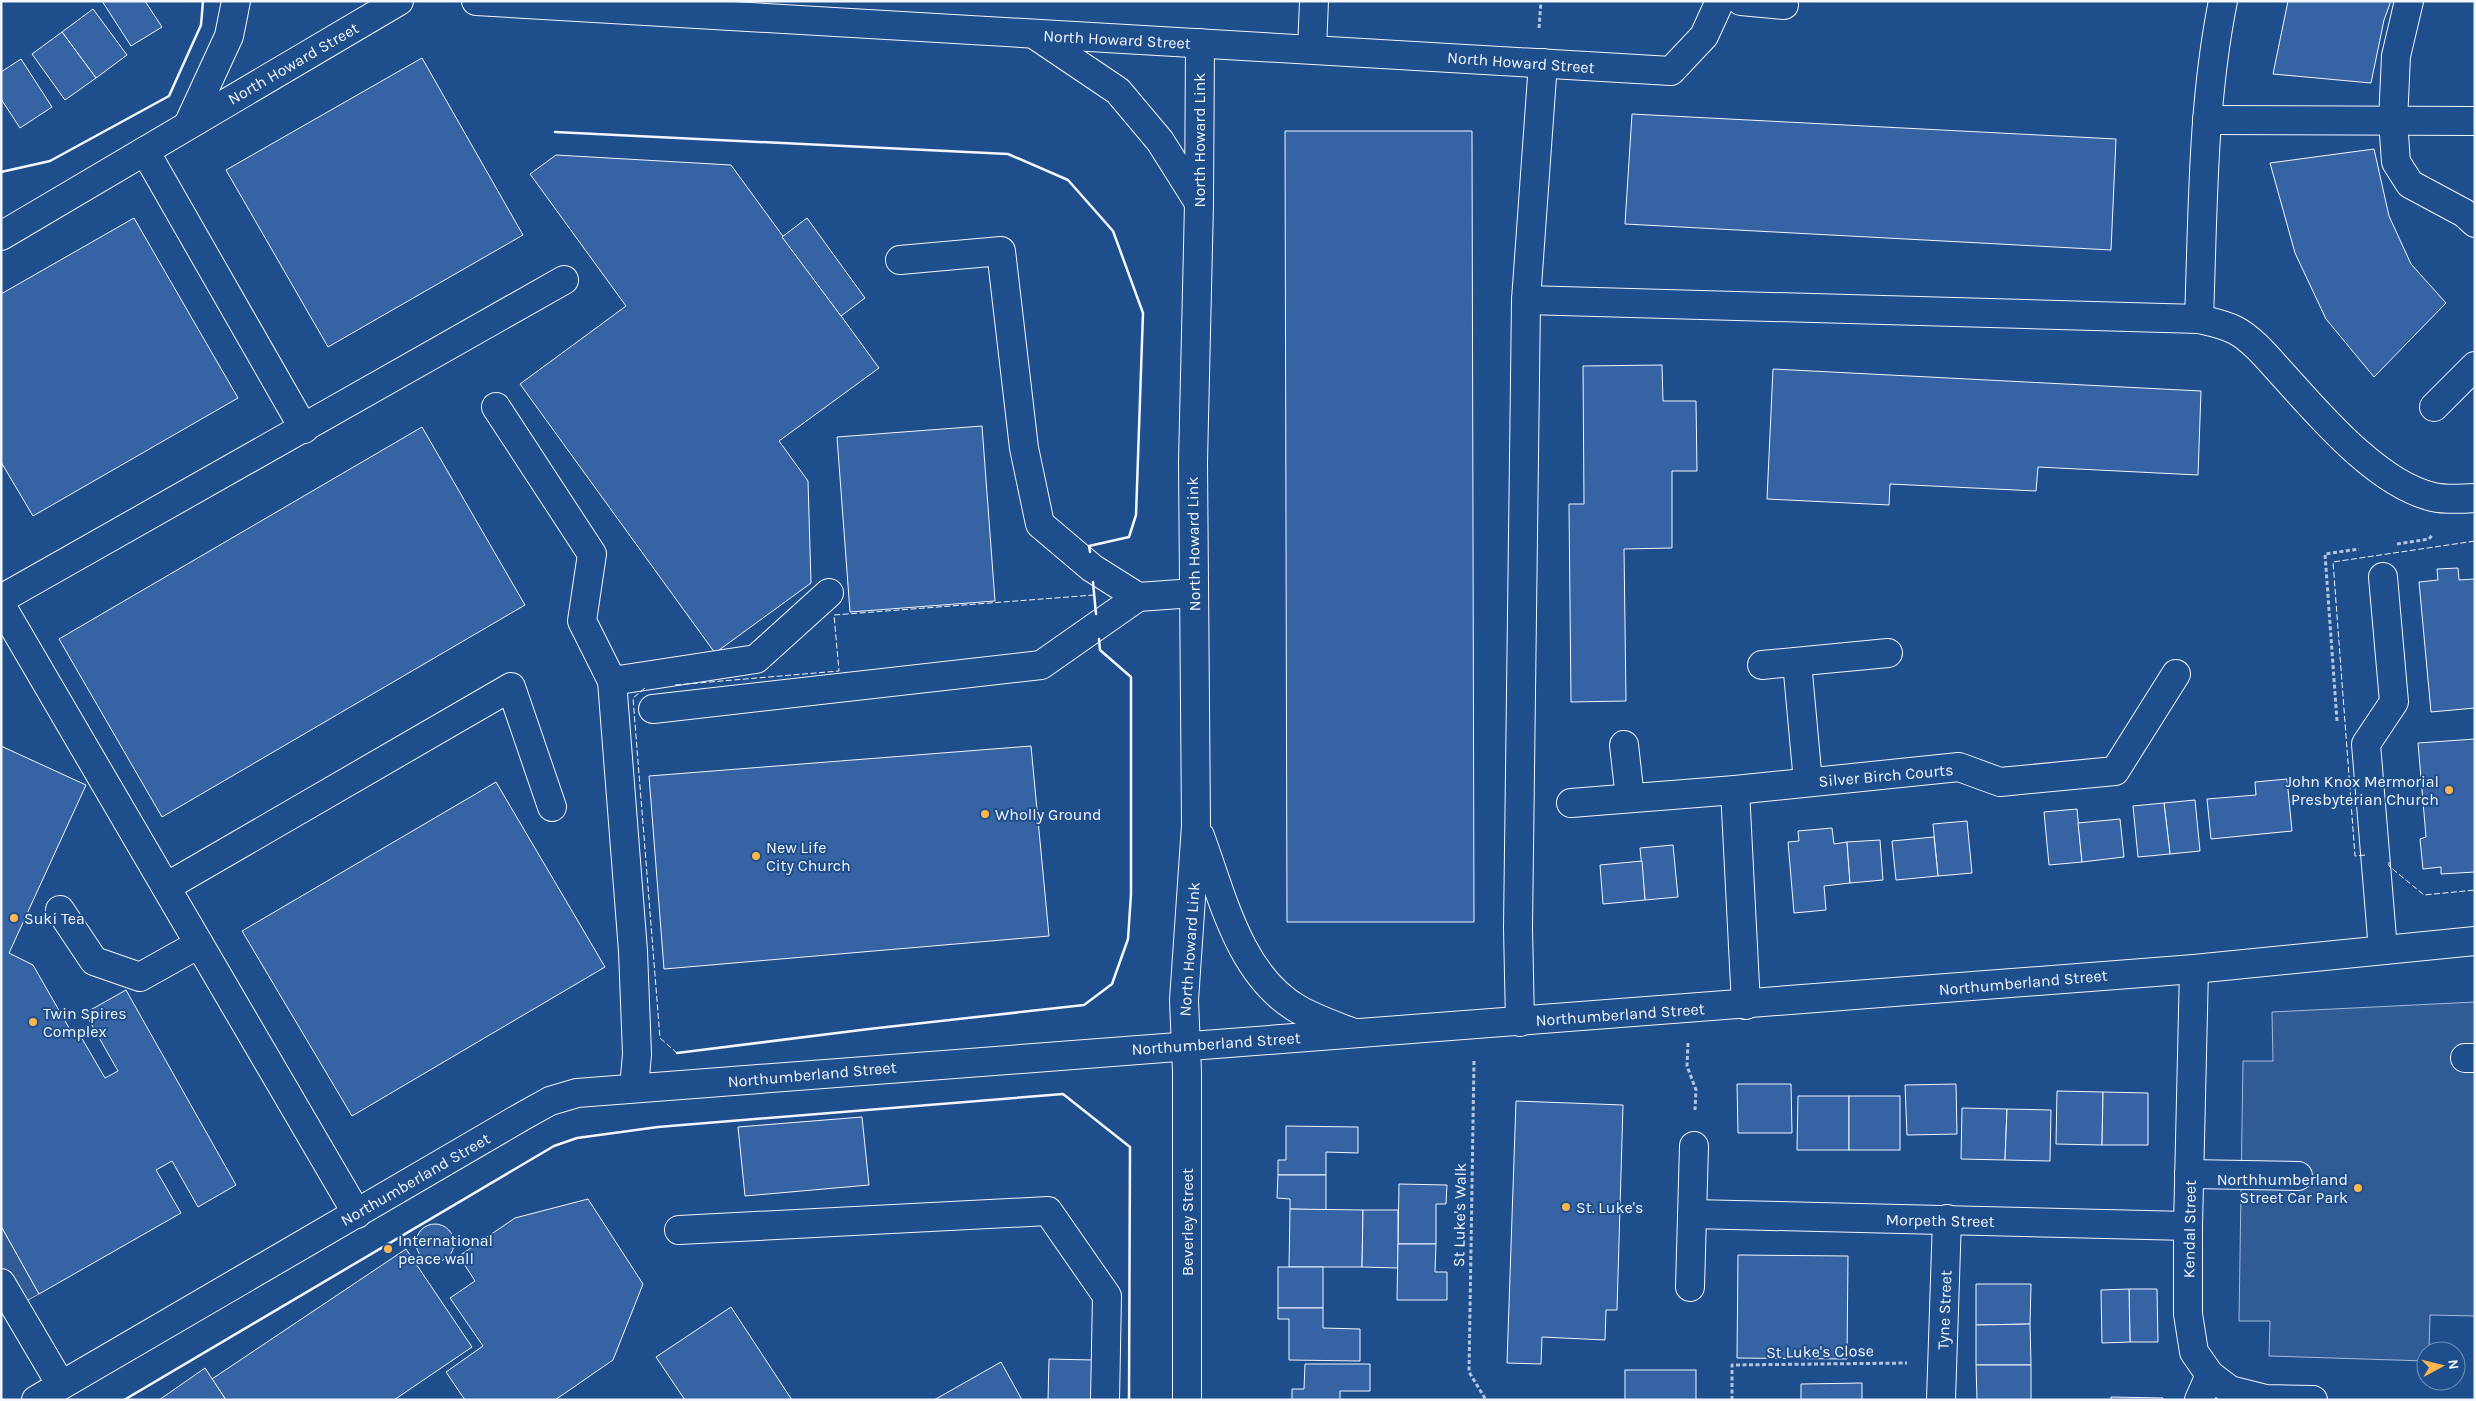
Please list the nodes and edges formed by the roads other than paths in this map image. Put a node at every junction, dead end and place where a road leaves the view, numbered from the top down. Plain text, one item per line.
1 (236, 1) edge
2 (399, 1) edge
3 (476, 1) edge
4 (1314, 1) edge
5 (1720, 1) edge
6 (1742, 1) edge
7 (2223, 1) edge
8 (2409, 1) edge
9 (1784, 5) dead end
10 (783, 10) edge
11 (1033, 34) junction
12 (1200, 43) junction
13 (1312, 49) junction
14 (1543, 63) junction
15 (2208, 120) junction
16 (2392, 121) junction
17 (2475, 121) edge
18 (188, 125) junction
19 (145, 151) junction
20 (1199, 203) junction
21 (2475, 223) edge
22 (1, 236) edge
23 (900, 260) dead end
24 (564, 280) dead end
25 (1526, 300) junction
26 (2199, 319) junction
27 (2475, 366) edge
28 (496, 407) dead end
29 (2434, 407) dead end
30 (304, 429) junction
31 (2475, 498) edge
32 (2383, 577) dead end
33 (829, 592) dead end
34 (1194, 594) junction
35 (1138, 597) junction
36 (1, 599) edge
37 (1, 605) edge
38 (1888, 653) dead end
39 (1797, 662) junction
40 (1762, 665) dead end
41 (2176, 674) dead end
42 (612, 681) junction
43 (653, 709) dead end
44 (1624, 745) dead end
45 (1808, 782) junction
46 (1735, 790) junction
47 (1630, 798) junction
48 (1571, 803) dead end
49 (552, 807) dead end
50 (1196, 825) junction
51 (166, 888) junction
52 (60, 910) dead end
53 (2475, 941) edge
54 (199, 944) junction
55 (2382, 950) junction
56 (2194, 969) junction
57 (1746, 1004) junction
58 (1520, 1022) junction
59 (1354, 1034) junction
60 (1185, 1045) junction
61 (634, 1088) junction
62 (1694, 1146) road end
63 (2189, 1174) junction
64 (2298, 1176) dead end
65 (357, 1214) junction
66 (1692, 1214) junction
67 (1947, 1220) junction
68 (2188, 1226) junction
69 (679, 1230) dead end
70 (1, 1283) edge
71 (1690, 1288) dead end
72 (61, 1384) junction
73 (2205, 1388) edge
74 (36, 1400) edge
75 (1105, 1400) edge
76 (1187, 1400) edge
77 (1941, 1400) edge
78 (2313, 1400) edge

1 - 18 street, North Howard Street
2 - 18 street, North Howard Street
3 - 10 street, North Howard Street
4 - 13 street
5 - 14 street, North Howard Street
6 - 9 street
7 - 15 street
8 - 16 street
10 - 11 street, North Howard Street
11 - 12 street, North Howard Street
11 - 20 street
12 - 13 street, North Howard Street
12 - 20 street, North Howard Link
13 - 14 street, North Howard Street
14 - 25 street
15 - 16 street
15 - 26 street
16 - 17 street
16 - 21 street
18 - 19 street, North Howard Street
19 - 22 street, North Howard Street
19 - 30 street
20 - 34 street, North Howard Link
23 - 35 street
24 - 30 street
25 - 26 street
25 - 58 street
26 - 31 street
27 - 29 street
28 - 42 street
30 - 36 street
32 - 55 street
33 - 42 street
34 - 35 street
34 - 50 street, North Howard Link
35 - 43 street
37 - 51 street
38 - 39 street
39 - 40 street
39 - 45 street, Silver Birch Courts
41 - 45 street, Silver Birch Courts
42 - 61 street
44 - 47 street
45 - 46 street, Silver Birch Courts
46 - 47 street, Silver Birch Courts
46 - 57 street
47 - 48 street, Silver Birch Courts
49 - 51 street
50 - 59 street
50 - 60 street, North Howard Link
51 - 54 street
52 - 54 street
53 - 55 street, Northumberland Street
54 - 65 street
55 - 56 street, Northumberland Street
56 - 57 street, Northumberland Street
56 - 63 street, Kendal Street
57 - 58 street, Northumberland Street
58 - 59 street, Northumberland Street
59 - 60 street, Northumberland Street
60 - 61 street, Northumberland Street
60 - 76 street, Beverley Street
61 - 65 street, Northumberland Street
62 - 66 street
63 - 64 street
63 - 68 street, Kendal Street
65 - 72 street, Northumberland Street
66 - 67 street, Morpeth Street
66 - 71 street
67 - 68 street, Morpeth Street
67 - 77 street, Tyne Street
68 - 73 street, Kendal Street
69 - 75 street
70 - 72 street
72 - 74 street, Northumberland Street
73 - 78 street, Kendal Street

